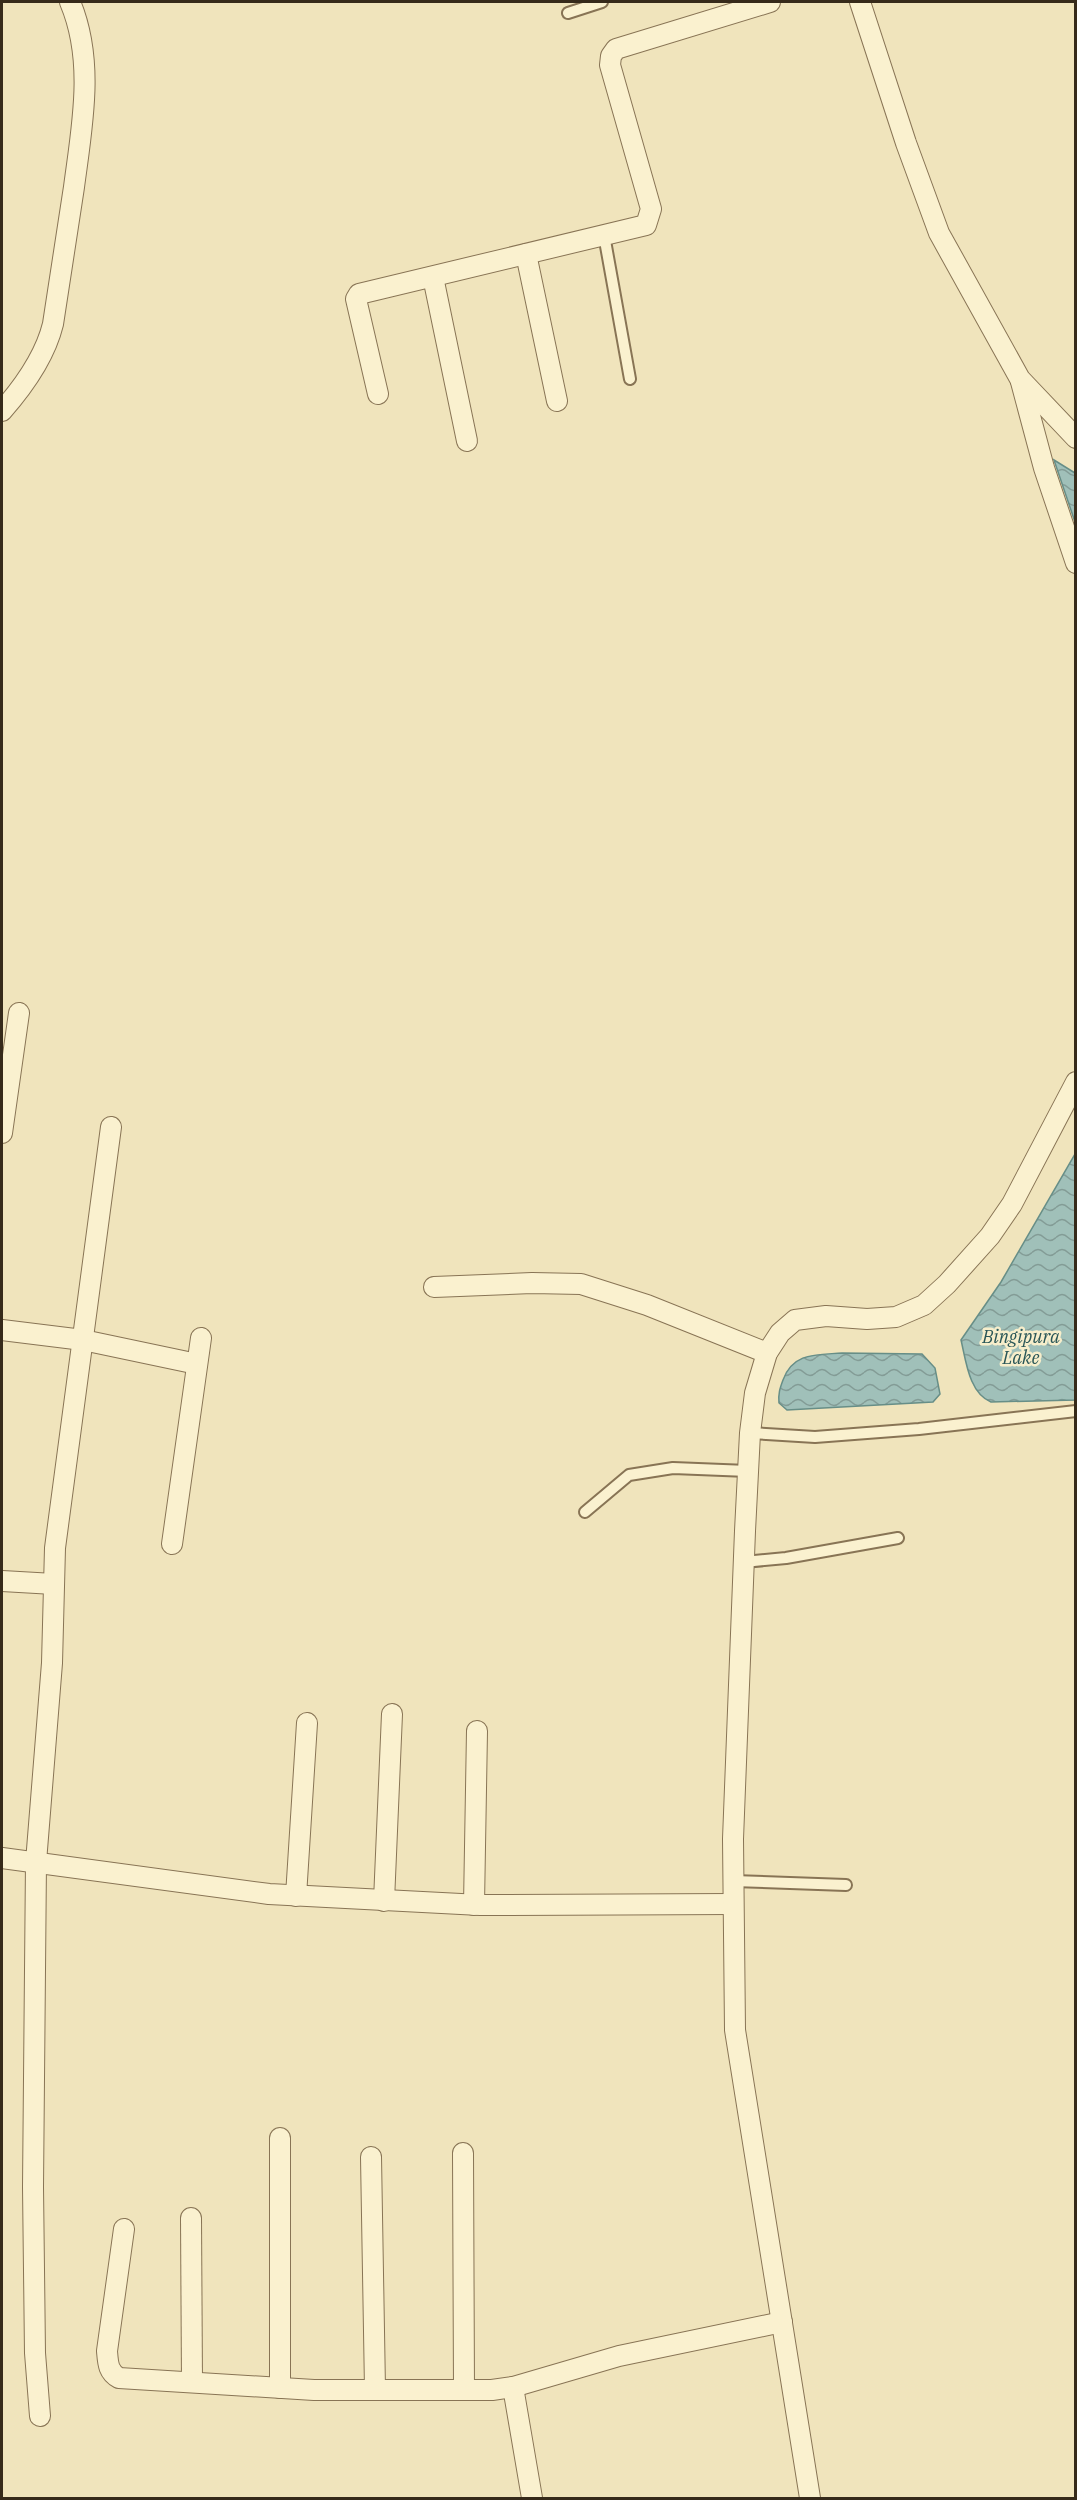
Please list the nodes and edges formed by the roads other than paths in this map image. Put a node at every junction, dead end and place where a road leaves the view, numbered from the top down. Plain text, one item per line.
1 (70, 2) edge
2 (602, 2) edge
3 (770, 2) edge
4 (860, 2) edge
5 (568, 13) dead end
6 (604, 235) junction
7 (526, 254) junction
8 (433, 277) junction
9 (630, 379) dead end
10 (1020, 379) junction
11 (378, 394) dead end
12 (557, 401) dead end
13 (2, 411) edge
14 (1076, 438) edge
15 (467, 441) dead end
16 (1076, 563) edge
17 (19, 1012) dead end
18 (1076, 1082) edge
19 (111, 1127) dead end
20 (2, 1133) edge
21 (435, 1287) dead end
22 (2, 1330) edge
23 (201, 1338) dead end
24 (83, 1340) junction
25 (767, 1353) junction
26 (197, 1364) junction
27 (1076, 1411) edge
28 (750, 1432) junction
29 (748, 1471) junction
30 (585, 1512) dead end
31 (898, 1538) dead end
32 (172, 1545) dead end
33 (744, 1562) junction
34 (2, 1581) edge
35 (54, 1584) junction
36 (392, 1714) dead end
37 (307, 1724) dead end
38 (477, 1731) dead end
39 (2, 1858) edge
40 (36, 1863) junction
41 (733, 1881) junction
42 (846, 1885) dead end
43 (296, 1896) junction
44 (384, 1901) junction
45 (733, 1904) junction
46 (474, 1905) junction
47 (280, 2138) dead end
48 (463, 2153) dead end
49 (371, 2157) dead end
50 (191, 2218) dead end
51 (124, 2229) dead end
52 (782, 2322) junction
53 (192, 2382) junction
54 (513, 2386) junction
55 (280, 2388) junction
56 (375, 2389) junction
57 (464, 2389) junction
58 (40, 2416) dead end
59 (532, 2499) edge
60 (810, 2499) edge

1 - 13 street
2 - 5 lane
3 - 6 street
4 - 10 street
6 - 7 street
6 - 9 lane
7 - 8 street
7 - 12 street
8 - 11 street
8 - 15 street
10 - 14 street
10 - 16 street
17 - 20 street
18 - 25 street
19 - 24 street
21 - 25 street
22 - 24 street
23 - 26 street
24 - 26 street
24 - 35 street
25 - 28 street
26 - 32 street
27 - 28 lane
28 - 29 street
29 - 30 lane
29 - 33 street
31 - 33 lane
33 - 41 street
34 - 35 street
35 - 40 street
36 - 44 street
37 - 43 street
38 - 46 street
39 - 40 street
40 - 43 street
40 - 58 street
41 - 42 lane
41 - 45 street
43 - 44 street
44 - 46 street
45 - 46 street
45 - 52 street
47 - 55 street
48 - 57 street
49 - 56 street
50 - 53 street
51 - 53 street
52 - 54 street
52 - 60 street
53 - 55 street
54 - 57 street
54 - 59 street
55 - 56 street
56 - 57 street

